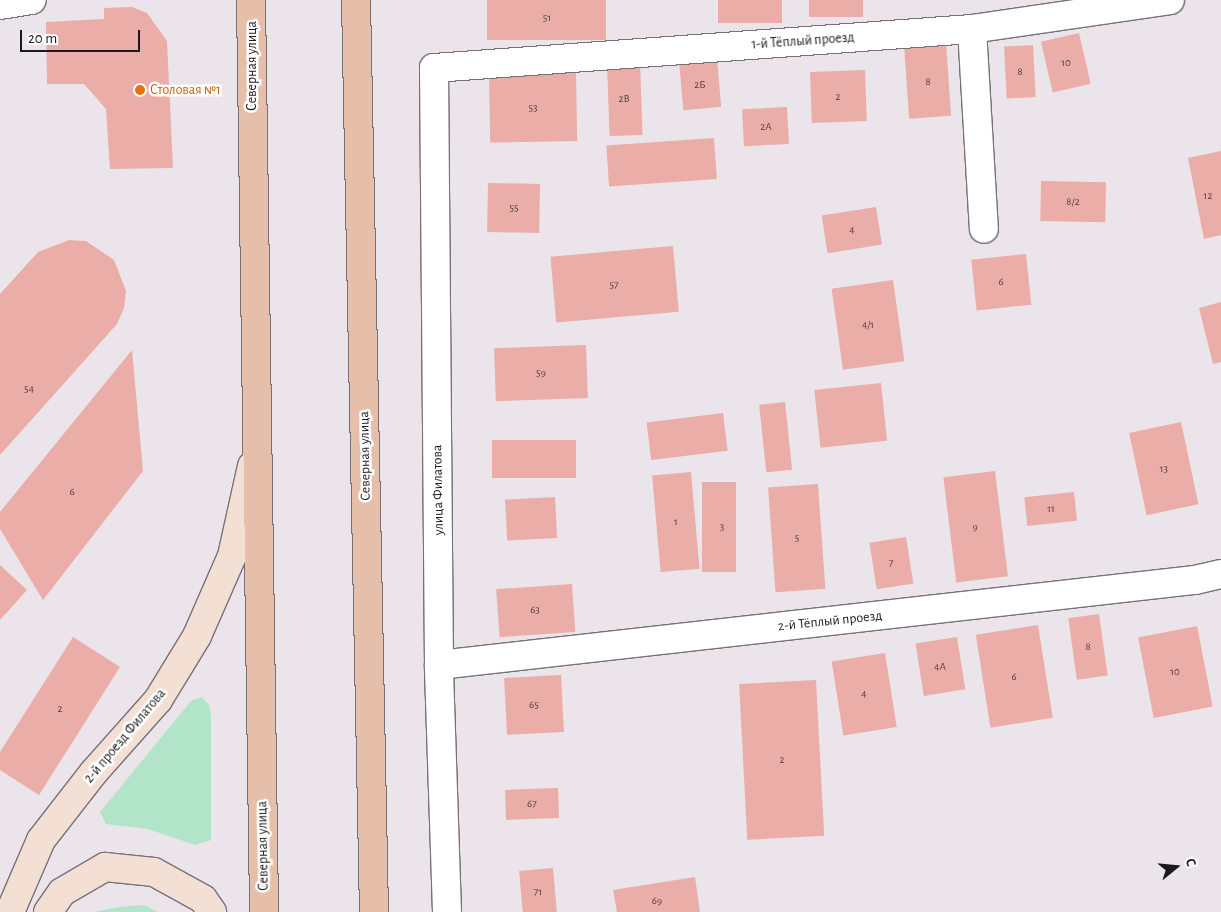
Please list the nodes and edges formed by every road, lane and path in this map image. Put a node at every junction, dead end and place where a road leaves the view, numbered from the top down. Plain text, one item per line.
1 (32, 0) edge
2 (252, 0) edge
3 (356, 0) edge
4 (1170, 0) edge
5 (0, 5) edge
6 (972, 29) junction
7 (434, 68) joint
8 (984, 229) dead end
9 (258, 438) junction
10 (1221, 574) edge
11 (439, 665) junction
12 (10, 912) edge
13 (48, 912) edge
14 (212, 912) edge
15 (264, 912) edge
16 (374, 912) edge
17 (447, 912) edge

1 - 5 street
2 - 9 main road, Северная улица
3 - 16 main road, Северная улица
4 - 6 street, 1-й Тёплый проезд
6 - 7 street, 1-й Тёплый проезд
6 - 8 street
7 - 11 street, улица Филатова
9 - 12 main road, 2-й проезд Филатова
9 - 15 main road, Северная улица
10 - 11 street, 2-й Тёплый проезд
11 - 17 street, улица Филатова
13 - 14 main road

